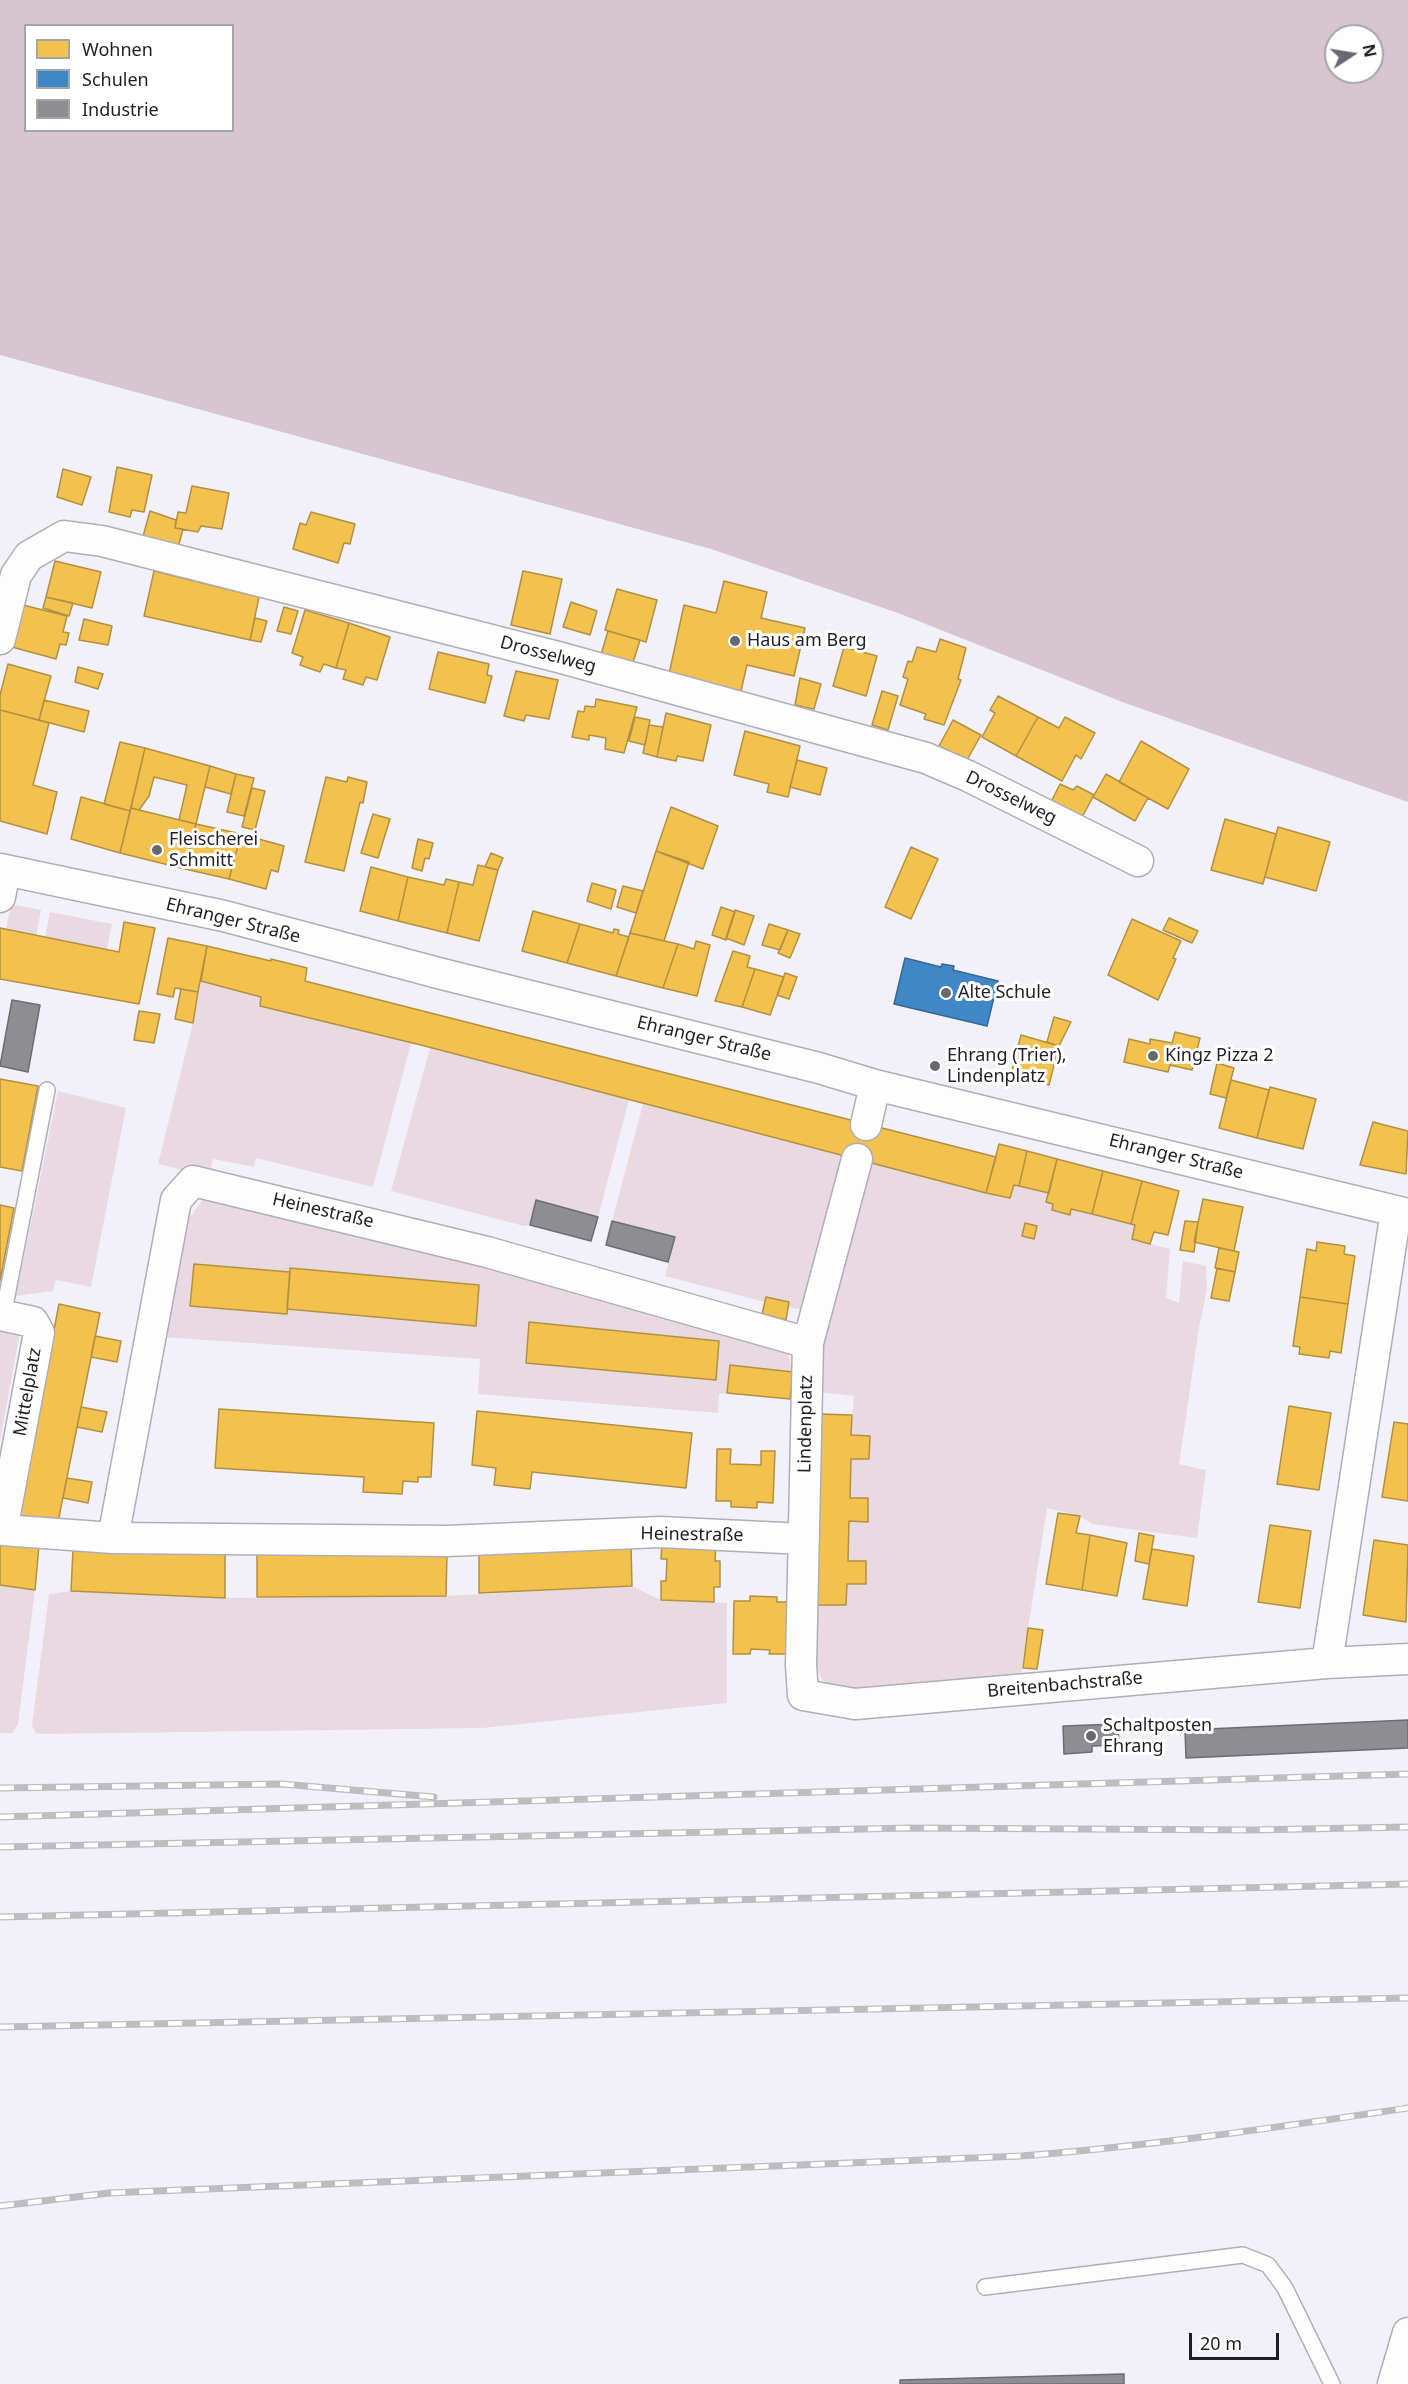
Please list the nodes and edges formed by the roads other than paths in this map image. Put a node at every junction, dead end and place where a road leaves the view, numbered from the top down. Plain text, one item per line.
1 (8, 573) edge
2 (0, 639) edge
3 (1138, 861) dead end
4 (2, 879) edge
5 (875, 1084) junction
6 (47, 1090) dead end
7 (866, 1125) dead end
8 (857, 1159) dead end
9 (1402, 1212) edge
10 (1, 1316) edge
11 (808, 1343) junction
12 (1, 1530) edge
13 (113, 1538) junction
14 (804, 1539) junction
15 (1408, 1659) edge
16 (1327, 1663) junction
17 (803, 1695) joint
18 (985, 2287) dead end
19 (1408, 2333) edge
20 (1332, 2384) edge
21 (1393, 2384) edge

1 - 2 street, Drosselweg
1 - 3 street, Drosselweg
4 - 5 street, Ehranger Straße
5 - 7 street
5 - 9 street, Ehranger Straße
6 - 10 lane
8 - 11 street, Lindenplatz
9 - 16 street
10 - 12 street, Mittelplatz
11 - 13 street, Heinestraße
11 - 14 street, Lindenplatz
12 - 13 street, Heinestraße
13 - 14 street, Heinestraße
14 - 17 street, Lindenplatz
15 - 16 street, Breitenbachstraße
16 - 17 street, Breitenbachstraße
18 - 20 lane
19 - 21 street

